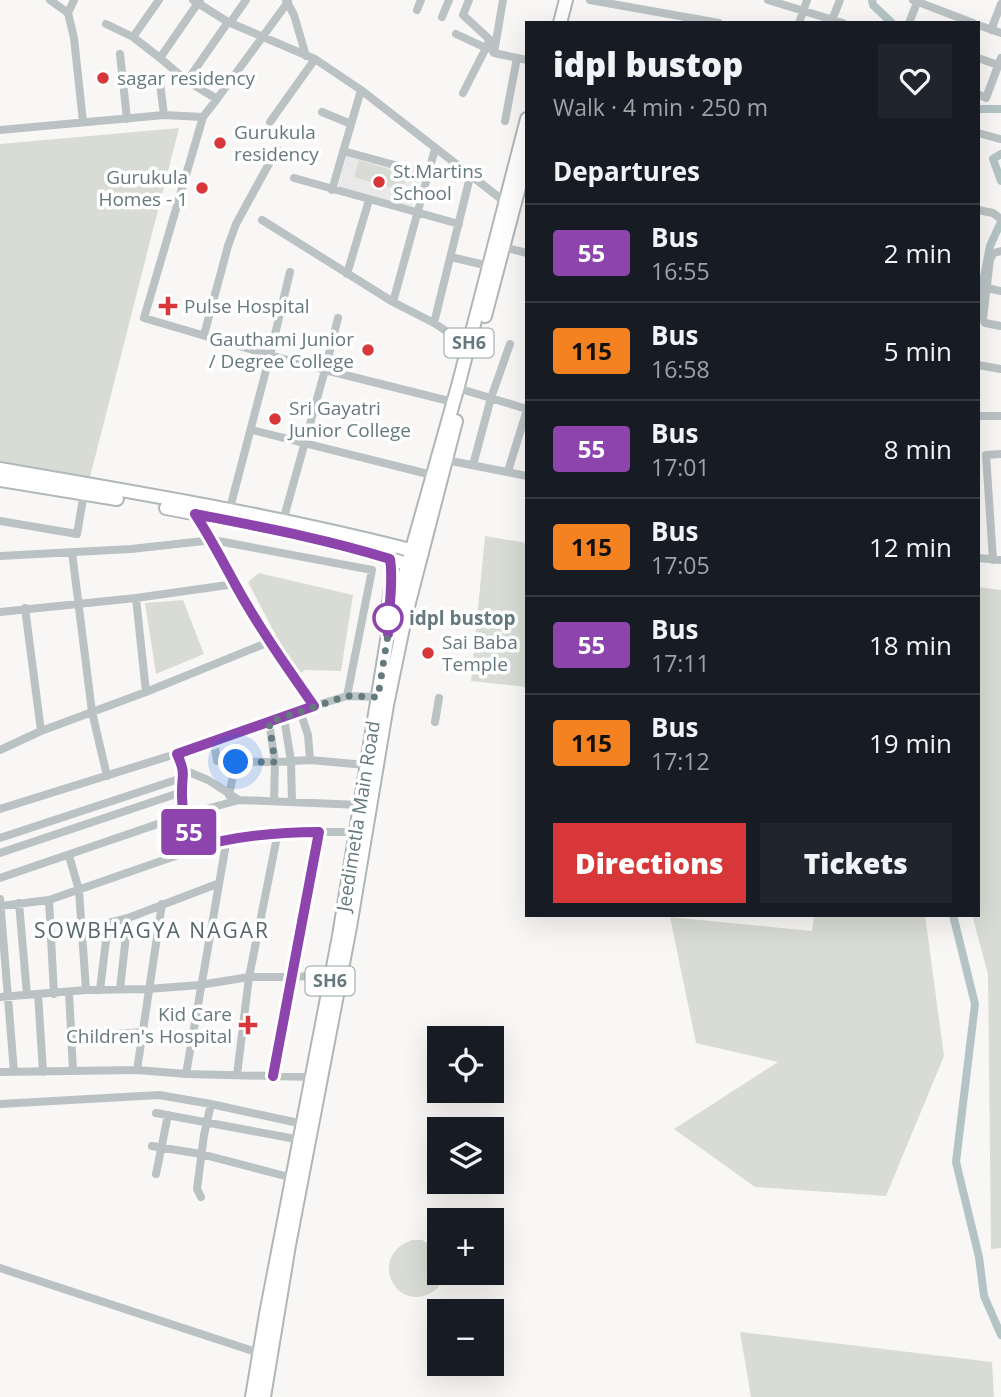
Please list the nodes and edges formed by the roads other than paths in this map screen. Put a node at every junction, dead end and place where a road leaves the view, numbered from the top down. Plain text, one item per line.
1 (50, 0) edge
2 (74, 0) edge
3 (159, 0) edge
4 (246, 0) edge
5 (421, 0) edge
6 (449, 0) edge
7 (469, 0) edge
8 (503, 0) edge
9 (557, 0) edge
10 (566, 0) edge
11 (590, 0) edge
12 (649, 0) edge
13 (807, 0) edge
14 (840, 0) edge
15 (197, 1) edge
16 (287, 1) edge
17 (773, 1) edge
18 (916, 1) edge
19 (1001, 4) edge
20 (417, 10) dead end
21 (803, 10) junction
22 (650, 12) junction
23 (68, 13) junction
24 (442, 17) dead end
25 (689, 20) edge
26 (832, 20) junction
27 (552, 21) edge
28 (561, 21) edge
29 (652, 21) edge
30 (800, 21) edge
31 (836, 21) edge
32 (910, 21) edge
33 (967, 21) edge
34 (229, 22) junction
35 (106, 24) dead end
36 (980, 26) edge
37 (991, 30) junction
38 (1001, 33) edge
39 (456, 34) dead end
40 (133, 37) junction
41 (263, 38) junction
42 (490, 48) junction
43 (120, 54) dead end
44 (311, 57) junction
45 (160, 58) junction
46 (980, 58) edge
47 (522, 59) edge
48 (1000, 61) edge
49 (187, 81) junction
50 (160, 83) dead end
51 (997, 84) edge
52 (361, 90) junction
53 (463, 93) dead end
54 (980, 95) edge
55 (217, 99) junction
56 (321, 112) dead end
57 (163, 116) junction
58 (202, 117) junction
59 (127, 119) junction
60 (505, 121) dead end
61 (83, 122) junction
62 (270, 122) dead end
63 (351, 124) junction
64 (525, 127) edge
65 (0, 131) edge
66 (980, 134) edge
67 (1000, 139) edge
68 (277, 149) dead end
69 (435, 149) junction
70 (343, 151) junction
71 (525, 166) edge
72 (428, 174) junction
73 (470, 177) junction
74 (294, 178) dead end
75 (332, 190) junction
76 (369, 200) junction
77 (505, 202) junction
78 (418, 213) junction
79 (262, 220) dead end
80 (459, 224) junction
81 (503, 247) junction
82 (1001, 251) edge
83 (525, 252) edge
84 (451, 257) junction
85 (489, 266) junction
86 (290, 272) dead end
87 (347, 274) junction
88 (488, 288) junction
89 (987, 288) junction
90 (1001, 291) edge
91 (393, 302) junction
92 (338, 318) dead end
93 (434, 323) junction
94 (1001, 326) edge
95 (204, 335) junction
96 (510, 344) dead end
97 (469, 346) junction
98 (270, 355) junction
99 (980, 365) edge
100 (1001, 369) edge
101 (325, 370) junction
102 (464, 390) junction
103 (491, 398) junction
104 (453, 402) junction
105 (525, 409) edge
106 (525, 416) edge
107 (980, 416) edge
108 (1001, 416) edge
109 (252, 430) junction
110 (304, 445) junction
111 (1001, 454) edge
112 (982, 455) edge
113 (446, 460) junction
114 (473, 465) junction
115 (0, 469) edge
116 (508, 471) junction
117 (432, 475) junction
118 (525, 475) edge
119 (0, 480) edge
120 (84, 493) junction
121 (229, 512) junction
122 (195, 514) junction
123 (991, 520) junction
124 (1001, 520) edge
125 (0, 521) edge
126 (284, 522) junction
127 (213, 540) junction
128 (416, 551) junction
129 (72, 552) junction
130 (0, 556) edge
131 (390, 559) junction
132 (997, 560) edge
133 (412, 566) junction
134 (235, 584) junction
135 (136, 598) junction
136 (80, 603) junction
137 (25, 608) junction
138 (0, 612) edge
139 (388, 634) junction
140 (270, 642) junction
141 (146, 692) junction
142 (347, 696) junction
143 (378, 697) junction
144 (439, 698) dead end
145 (314, 706) junction
146 (300, 711) junction
147 (92, 712) junction
148 (284, 718) junction
149 (269, 722) junction
150 (435, 722) dead end
151 (41, 731) junction
152 (214, 742) junction
153 (0, 750) edge
154 (177, 754) junction
155 (310, 760) junction
156 (291, 761) junction
157 (236, 762) junction
158 (275, 762) junction
159 (366, 765) junction
160 (184, 773) junction
161 (107, 776) junction
162 (181, 792) junction
163 (229, 795) junction
164 (239, 800) junction
165 (274, 801) junction
166 (292, 802) junction
167 (360, 805) junction
168 (0, 809) edge
169 (184, 815) junction
170 (278, 831) junction
171 (319, 832) junction
172 (356, 832) junction
173 (0, 838) edge
174 (227, 838) junction
175 (194, 848) junction
176 (0, 853) edge
177 (69, 856) junction
178 (0, 878) edge
179 (217, 884) junction
180 (79, 890) junction
181 (0, 899) edge
182 (49, 900) junction
183 (19, 903) junction
184 (162, 904) junction
185 (0, 906) edge
186 (128, 918) junction
187 (108, 924) junction
188 (81, 930) junction
189 (293, 975) junction
190 (331, 976) junction
191 (249, 977) junction
192 (200, 985) junction
193 (120, 989) junction
194 (148, 989) junction
195 (86, 990) junction
196 (100, 990) junction
197 (69, 992) junction
198 (38, 994) junction
199 (54, 994) junction
200 (27, 995) junction
201 (4, 997) edge
202 (144, 1032) junction
203 (71, 1037) junction
204 (324, 1038) junction
205 (137, 1070) junction
206 (73, 1071) junction
207 (0, 1072) edge
208 (14, 1072) junction
209 (43, 1072) junction
210 (186, 1074) junction
211 (237, 1075) junction
212 (273, 1076) junction
213 (312, 1077) junction
214 (0, 1104) edge
215 (211, 1104) junction
216 (156, 1113) dead end
217 (168, 1115) junction
218 (207, 1121) junction
219 (303, 1124) junction
220 (301, 1140) junction
221 (157, 1147) junction
222 (201, 1154) junction
223 (156, 1174) dead end
224 (293, 1178) junction
225 (201, 1197) dead end
226 (0, 1268) edge
227 (259, 1353) junction
228 (252, 1397) edge
229 (264, 1397) edge

1 - 23 street
2 - 23 street
3 - 40 street
4 - 34 street
5 - 20 street
6 - 24 street
7 - 42 street
8 - 42 street
9 - 27 main road
10 - 28 main road
11 - 22 street
12 - 22 street
13 - 21 street
14 - 26 street
15 - 34 street
15 - 45 street
16 - 41 street
16 - 44 street
17 - 21 street
18 - 32 street
18 - 33 street
19 - 37 street
21 - 26 street
21 - 30 street
22 - 25 street
22 - 29 street
23 - 61 street
26 - 31 street
34 - 41 street
34 - 49 street
35 - 40 street
36 - 37 street
37 - 38 street
39 - 42 street
40 - 45 street
41 - 44 street
41 - 55 street
42 - 47 street
42 - 53 street
43 - 59 street
44 - 52 street
44 - 62 street
45 - 49 street
46 - 48 street
47 - 60 street
48 - 51 street
49 - 55 street
50 - 57 street
51 - 54 street
52 - 63 street
52 - 69 street
55 - 58 street
56 - 63 street
57 - 58 street
57 - 59 street
58 - 95 street
59 - 61 street
61 - 65 street
63 - 70 street
64 - 77 main road, Jeedimetla Main Road / SH6
66 - 67 street
68 - 95 street
69 - 72 street
69 - 73 street
70 - 72 street
70 - 75 street
71 - 81 main road, Jeedimetla Main Road / SH6
72 - 78 street
73 - 77 street
73 - 80 street
74 - 75 street
75 - 76 street
76 - 78 street
76 - 87 street
77 - 85 main road, Jeedimetla Main Road / SH6
78 - 80 street
78 - 91 street
79 - 87 street
80 - 84 street
81 - 83 street
81 - 88 main road, Jeedimetla Main Road / SH6
82 - 89 street
84 - 85 street
84 - 93 street
85 - 88 main road, Jeedimetla Main Road / SH6
86 - 98 street
87 - 91 street
88 - 97 main road, Jeedimetla Main Road / SH6
88 - 102 main road, Jeedimetla Main Road / SH6
89 - 90 street
89 - 94 street
91 - 93 street
92 - 101 street
93 - 97 street
95 - 98 street
96 - 103 street
97 - 104 main road, Jeedimetla Main Road / SH6
98 - 101 street
98 - 109 street
99 - 100 street
101 - 104 street
101 - 110 street
102 - 103 street
102 - 113 main road, Jeedimetla Main Road / SH6
103 - 105 street
103 - 114 street
104 - 117 main road, Jeedimetla Main Road / SH6
106 - 116 street
107 - 108 street
109 - 110 street
109 - 121 street
110 - 117 street
110 - 126 street
111 - 112 street
112 - 123 street
113 - 114 street
113 - 128 main road, Jeedimetla Main Road / SH6
114 - 116 street
115 - 121 main road
116 - 118 street
117 - 128 main road, Jeedimetla Main Road / SH6
119 - 120 main road
120 - 122 main road
120 - 125 street
121 - 126 main road
122 - 127 street
122 - 131 main road
123 - 124 street
123 - 132 street
126 - 128 main road
127 - 129 street
127 - 134 street
127 - 142 street
128 - 133 main road, Jeedimetla Main Road / SH6
129 - 130 street
129 - 136 street
131 - 133 main road
131 - 139 main road
133 - 139 main road, Jeedimetla Main Road / SH6
133 - 204 main road, Jeedimetla Main Road / SH6
134 - 135 street
134 - 140 street
135 - 136 street
135 - 141 street
136 - 137 street
136 - 147 street
137 - 138 street
137 - 151 street
139 - 143 main road, Jeedimetla Main Road / SH6
140 - 141 street
140 - 145 street
141 - 147 street
142 - 143 street
142 - 145 street
143 - 159 main road, Jeedimetla Main Road / SH6
144 - 150 street
145 - 146 street
146 - 148 street
146 - 155 street
147 - 151 street
147 - 161 street
148 - 149 street
148 - 156 street
149 - 152 street
149 - 158 street
151 - 153 street
152 - 154 street
152 - 157 street
154 - 160 street
154 - 161 street
155 - 156 street
155 - 159 street
156 - 158 street
156 - 166 street
157 - 158 street
157 - 163 street
158 - 165 street
159 - 167 main road, Jeedimetla Main Road / SH6
160 - 162 street
160 - 163 street
160 - 173 street
161 - 168 street
162 - 169 street
162 - 176 street
163 - 164 street
164 - 165 street
164 - 169 street
165 - 166 street
166 - 167 street
167 - 172 main road, Jeedimetla Main Road / SH6
169 - 175 street
169 - 177 street
170 - 171 street
170 - 174 street
170 - 191 street
171 - 172 street
171 - 189 street
172 - 190 main road, Jeedimetla Main Road / SH6
174 - 175 street
174 - 179 street
175 - 180 street
177 - 178 street
177 - 180 street
179 - 184 street
179 - 192 street
180 - 182 street
180 - 188 street
181 - 185 street
182 - 183 street
182 - 199 street
183 - 185 street
183 - 200 street
184 - 186 street
184 - 194 street
185 - 201 street
186 - 187 street
186 - 193 street
187 - 188 street
187 - 196 street
188 - 195 street
189 - 190 street
189 - 191 street
189 - 212 street
190 - 204 main road, Jeedimetla Main Road / SH6
191 - 192 street
191 - 211 street
192 - 194 street
192 - 210 street
193 - 194 street
193 - 196 street
194 - 202 street
195 - 196 street
195 - 197 street
197 - 199 street
197 - 203 street
198 - 199 street
198 - 200 street
198 - 209 street
200 - 201 street
201 - 208 street
202 - 203 street
202 - 205 street
203 - 206 street
204 - 213 main road, Jeedimetla Main Road / SH6
204 - 229 main road, Jeedimetla Main Road / SH6
205 - 206 street
205 - 210 street
206 - 209 street
207 - 208 street
208 - 209 street
210 - 211 street
211 - 212 street
212 - 213 street
213 - 219 main road, Jeedimetla Main Road / SH6
214 - 215 street
215 - 218 street
215 - 219 street
216 - 217 street
217 - 218 street
217 - 221 street
218 - 220 street
218 - 222 street
219 - 220 main road, Jeedimetla Main Road / SH6
220 - 224 main road, Jeedimetla Main Road / SH6
221 - 222 street
221 - 223 street
222 - 224 street
222 - 225 street
224 - 227 main road, Jeedimetla Main Road / SH6
226 - 227 street
227 - 228 main road, Jeedimetla Main Road / SH6

